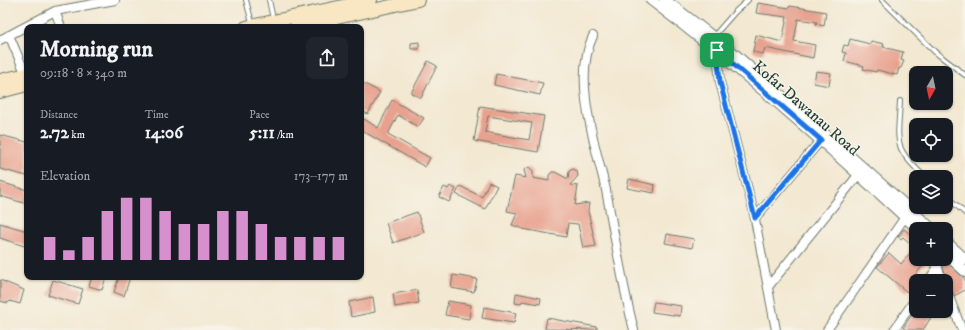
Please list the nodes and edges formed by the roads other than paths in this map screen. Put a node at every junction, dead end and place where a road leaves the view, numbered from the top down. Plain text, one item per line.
1 (115, 0) edge
2 (246, 0) edge
3 (269, 0) edge
4 (371, 0) edge
5 (418, 0) edge
6 (651, 0) edge
7 (665, 0) edge
8 (748, 0) edge
9 (882, 0) edge
10 (55, 12) junction
11 (274, 21) junction
12 (303, 22) edge
13 (31, 24) edge
14 (60, 24) edge
15 (249, 24) edge
16 (259, 24) edge
17 (24, 28) edge
18 (9, 35) junction
19 (593, 36) dead end
20 (713, 37) junction
21 (0, 40) edge
22 (717, 50) junction
23 (24, 71) edge
24 (965, 76) edge
25 (24, 78) edge
26 (0, 80) edge
27 (24, 80) edge
28 (0, 92) edge
29 (900, 101) dead end
30 (821, 140) junction
31 (918, 170) edge
32 (859, 174) junction
33 (953, 202) edge
34 (965, 213) edge
35 (905, 217) junction
36 (755, 218) junction
37 (910, 222) edge
38 (924, 222) edge
39 (953, 247) edge
40 (964, 256) edge
41 (953, 260) edge
42 (938, 267) joint
43 (965, 271) edge
44 (933, 274) edge
45 (940, 274) edge
46 (768, 287) junction
47 (909, 308) edge
48 (953, 308) edge
49 (961, 329) edge
50 (634, 330) edge
51 (776, 330) edge
52 (827, 330) edge
53 (894, 330) edge

1 - 10 street
2 - 15 lane
3 - 11 lane
4 - 12 main road
5 - 12 main road
6 - 22 street, Kofar Dawanau Road
7 - 20 street, Kofar Dawanau Road
8 - 20 lane
9 - 24 lane
10 - 13 street
10 - 14 street
11 - 12 main road
11 - 16 main road
17 - 18 street
18 - 21 street
18 - 23 street
19 - 50 street
20 - 38 street, Kofar Dawanau Road
22 - 30 street, Kofar Dawanau Road
22 - 36 street
25 - 26 main road
27 - 28 main road
29 - 31 lane
30 - 32 street, Kofar Dawanau Road
30 - 36 street
32 - 35 street, Kofar Dawanau Road
32 - 46 street
33 - 34 lane
35 - 37 street, Kofar Dawanau Road
35 - 52 street
36 - 46 street
39 - 40 street
41 - 43 street
42 - 44 street
42 - 45 street
46 - 51 street
47 - 53 street
48 - 49 street

